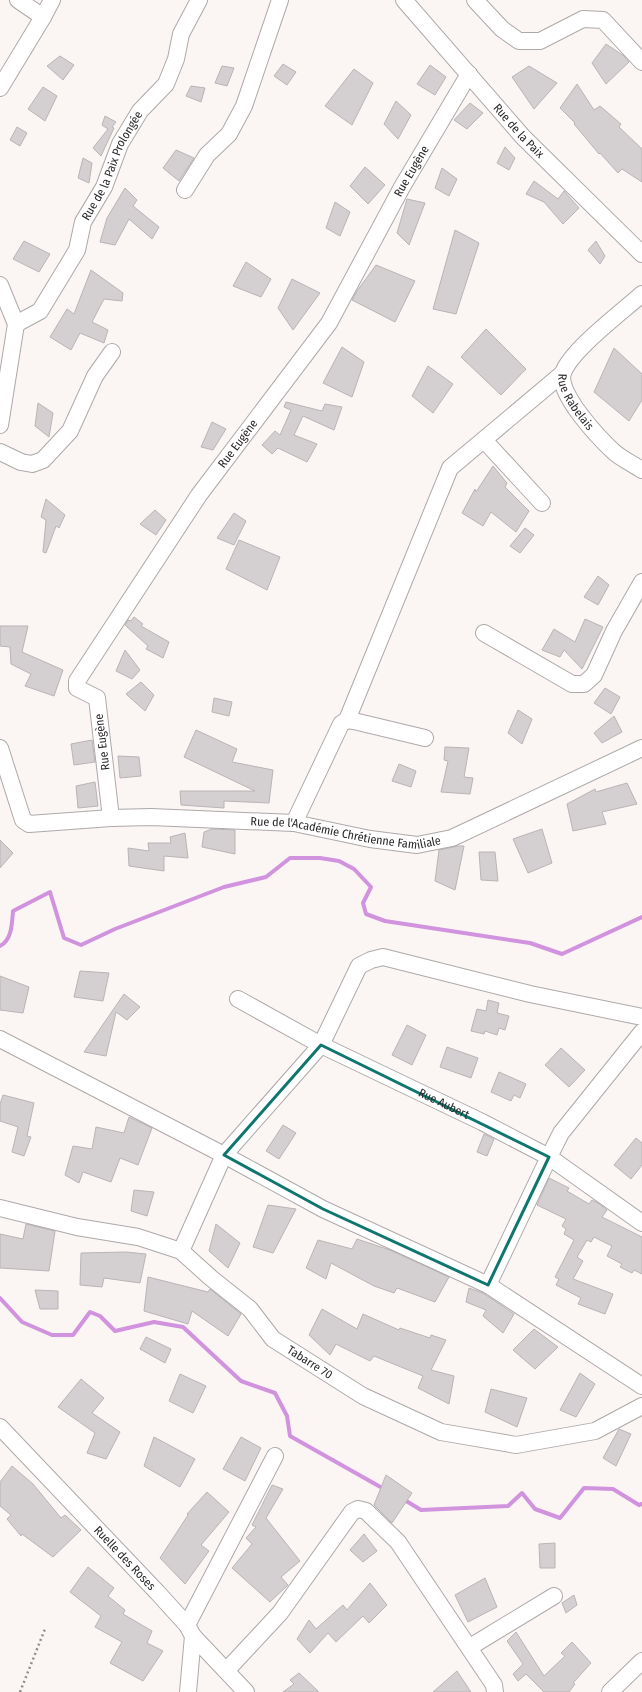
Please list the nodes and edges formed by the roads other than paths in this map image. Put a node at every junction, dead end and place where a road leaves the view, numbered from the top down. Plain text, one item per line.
1 (18, 0) edge
2 (52, 0) edge
3 (200, 0) edge
4 (280, 0) edge
5 (404, 0) edge
6 (475, 0) edge
7 (43, 17) junction
8 (642, 62) edge
9 (469, 74) junction
10 (0, 88) edge
11 (185, 190) dead end
12 (642, 254) edge
13 (0, 285) edge
14 (642, 294) edge
15 (16, 324) junction
16 (112, 352) dead end
17 (562, 374) junction
18 (0, 425) edge
19 (484, 440) junction
20 (0, 452) edge
21 (642, 470) edge
22 (542, 503) dead end
23 (642, 582) edge
24 (484, 633) dead end
25 (347, 720) junction
26 (426, 738) dead end
27 (0, 748) edge
28 (642, 748) edge
29 (111, 818) junction
30 (294, 823) junction
31 (238, 999) dead end
32 (642, 1017) edge
33 (642, 1032) edge
34 (0, 1039) edge
35 (321, 1045) junction
36 (224, 1155) junction
37 (548, 1157) junction
38 (0, 1208) edge
39 (642, 1223) edge
40 (181, 1251) junction
41 (488, 1285) junction
42 (642, 1386) edge
43 (642, 1406) edge
44 (0, 1427) edge
45 (275, 1456) dead end
46 (554, 1596) dead end
47 (190, 1630) junction
48 (470, 1647) junction
49 (642, 1662) edge
50 (227, 1670) junction
51 (188, 1692) edge
52 (246, 1692) edge
53 (496, 1692) edge
54 (610, 1692) edge

1 - 7 street
2 - 7 street
3 - 15 street, Rue de la Paix Prolongée
4 - 11 street
5 - 9 street, Rue de la Paix
6 - 8 street
7 - 10 street
9 - 12 street, Rue de la Paix
9 - 29 street, Rue Eugène
13 - 15 street
14 - 17 street, Rue Rabelais
15 - 18 street
16 - 20 street
17 - 19 street
17 - 21 street, Rue Rabelais
19 - 22 street
19 - 25 street
23 - 24 street
25 - 26 street
25 - 30 street
27 - 29 street, Rue de l'Académie Chrétienne Familiale
28 - 30 street, Rue de l'Académie Chrétienne Familiale
29 - 30 street, Rue de l'Académie Chrétienne Familiale
31 - 35 street, Rue Aubert
32 - 35 street
33 - 37 street
34 - 36 street
35 - 36 street
35 - 37 street, Rue Aubert
36 - 40 street
36 - 41 street
37 - 39 street, Rue Aubert
37 - 41 street
38 - 40 street, Tabarre 70
40 - 43 street, Tabarre 70
41 - 42 street
44 - 47 street, Ruelle des Roses
45 - 47 street
46 - 48 street
47 - 50 street, Ruelle des Roses
47 - 51 street
48 - 50 street
48 - 53 street
49 - 54 street
50 - 52 street, Ruelle des Roses

